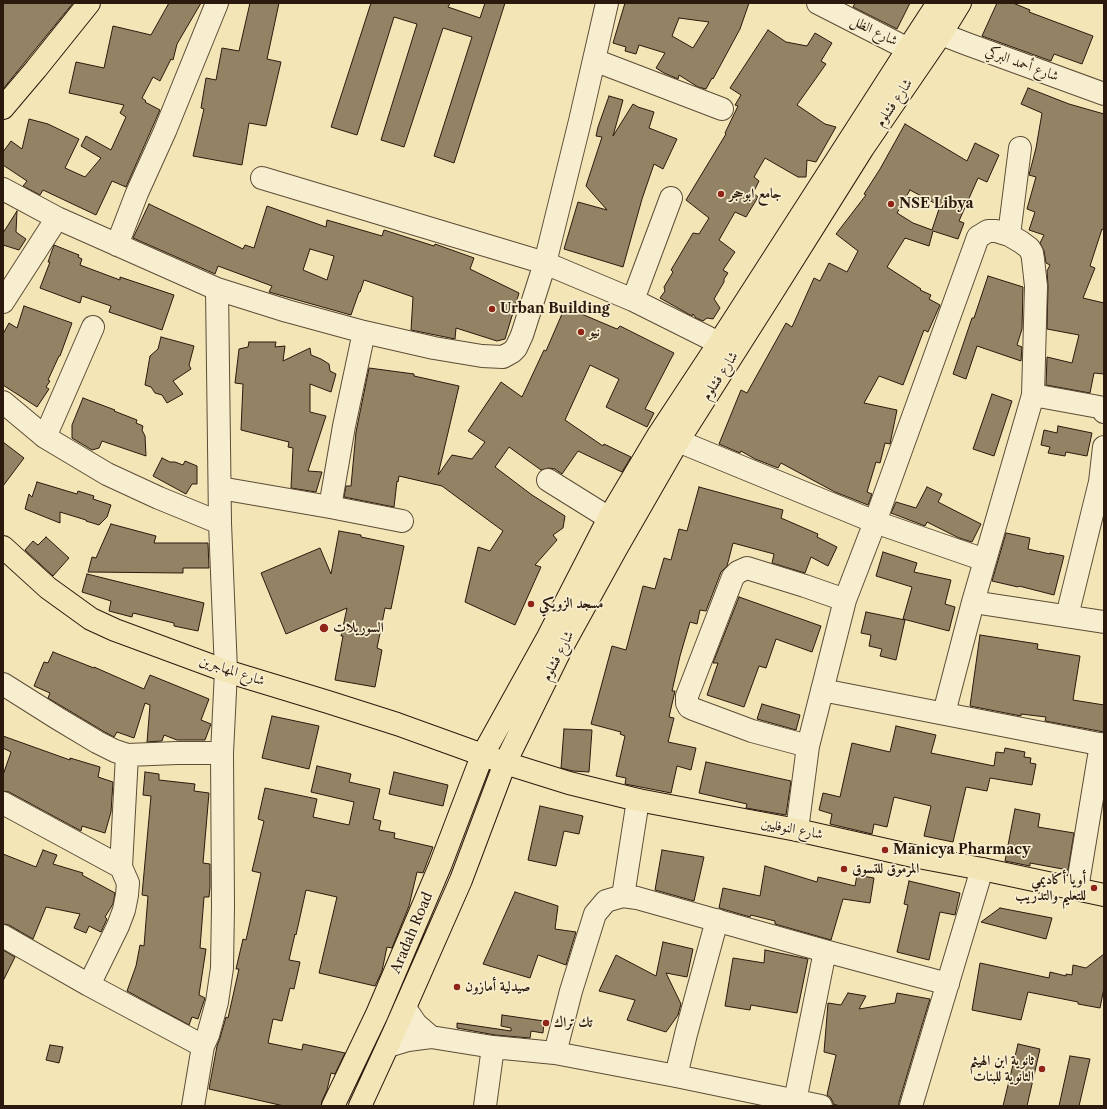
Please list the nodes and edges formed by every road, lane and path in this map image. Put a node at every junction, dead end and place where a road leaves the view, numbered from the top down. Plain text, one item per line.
1 (89, 3) edge
2 (217, 3) edge
3 (607, 3) edge
4 (818, 3) edge
5 (938, 3) edge
6 (960, 3) edge
7 (941, 34) junction
8 (908, 49) junction
9 (594, 60) junction
10 (1104, 94) edge
11 (3, 108) edge
12 (722, 109) dead end
13 (1020, 148) dead end
14 (262, 178) dead end
15 (3, 189) edge
16 (671, 198) dead end
17 (57, 218) junction
18 (1010, 235) junction
19 (117, 245) junction
20 (545, 263) junction
21 (217, 289) junction
22 (633, 300) junction
23 (3, 302) edge
24 (92, 327) dead end
25 (364, 332) junction
26 (719, 343) junction
27 (1033, 395) junction
28 (3, 402) edge
29 (1104, 412) edge
30 (46, 437) junction
31 (678, 441) junction
32 (1104, 447) edge
33 (548, 480) dead end
34 (1102, 482) edge
35 (220, 488) junction
36 (330, 507) junction
37 (610, 518) junction
38 (402, 521) dead end
39 (875, 522) junction
40 (220, 523) junction
41 (3, 547) edge
42 (985, 560) junction
43 (846, 600) junction
44 (973, 602) junction
45 (1067, 616) junction
46 (1104, 622) edge
47 (555, 642) junction
48 (226, 671) junction
49 (3, 684) edge
50 (822, 690) junction
51 (944, 713) junction
52 (1102, 744) edge
53 (808, 746) junction
54 (222, 753) junction
55 (127, 755) junction
56 (482, 756) junction
57 (505, 764) junction
58 (638, 800) junction
59 (3, 803) edge
60 (798, 830) junction
61 (121, 867) junction
62 (982, 869) junction
63 (1077, 889) junction
64 (1104, 895) edge
65 (623, 896) junction
66 (717, 920) junction
67 (3, 936) edge
68 (825, 951) junction
69 (948, 984) junction
70 (90, 985) junction
71 (405, 1008) junction
72 (431, 1037) junction
73 (203, 1046) junction
74 (388, 1046) junction
75 (493, 1047) junction
76 (555, 1053) junction
77 (676, 1076) junction
78 (795, 1101) junction
79 (193, 1106) edge
80 (333, 1106) edge
81 (360, 1106) edge
82 (486, 1106) edge
83 (821, 1106) edge
84 (911, 1106) edge

1 - 11 main road
2 - 19 street
3 - 9 street
4 - 8 street, شارع الظل
5 - 8 main road, شارع فشلوم
6 - 7 main road, شارع فشلوم
7 - 10 street, شارع أحمد البركي
7 - 31 main road, شارع فشلوم
8 - 26 main road, شارع فشلوم
9 - 12 street
9 - 20 street
13 - 18 street
14 - 20 street
15 - 17 street
16 - 22 street
17 - 19 street
17 - 23 street
18 - 27 street
18 - 39 street
19 - 21 street
20 - 22 street
20 - 25 street
21 - 25 street
21 - 35 street
22 - 26 street
24 - 30 street
25 - 36 street
26 - 37 main road, شارع فشلوم
27 - 29 street
27 - 42 street
28 - 30 street
30 - 40 street
31 - 39 street
31 - 47 main road, شارع فشلوم
32 - 34 street
33 - 37 street
34 - 45 street
35 - 36 street
35 - 40 street
36 - 38 street
37 - 47 main road, شارع فشلوم
39 - 42 street
39 - 43 street
40 - 48 street
41 - 48 main road, شارع المهاجرين
42 - 44 street
43 - 50 street
43 - 53 street
44 - 45 street
44 - 51 street
45 - 46 street
47 - 56 main road, شارع فشلوم
47 - 57 main road, شارع فشلوم
48 - 54 street
48 - 56 main road, شارع المهاجرين
49 - 55 street
50 - 51 street
50 - 53 street
51 - 52 street
52 - 63 street
53 - 60 street
54 - 55 street
54 - 73 street
55 - 61 street
56 - 57 main road, شارع النوفليين
56 - 80 main road, Aradah Road
57 - 58 main road, شارع النوفليين
57 - 71 main road, Aradah Road
58 - 60 main road, شارع النوفليين
58 - 65 street
59 - 61 street
60 - 62 main road, شارع النوفليين
61 - 70 street
62 - 63 main road, شارع النوفليين
62 - 69 street
63 - 64 main road, شارع النوفليين
65 - 66 street
65 - 76 street
66 - 68 street
66 - 77 street
67 - 70 street
68 - 69 street
68 - 78 street
69 - 84 street
70 - 73 street
71 - 72 street
71 - 74 main road, Aradah Road
72 - 74 street
72 - 75 street
73 - 79 street
74 - 81 main road, Aradah Road
75 - 76 street
75 - 82 street
76 - 77 street
77 - 78 street
78 - 83 street

